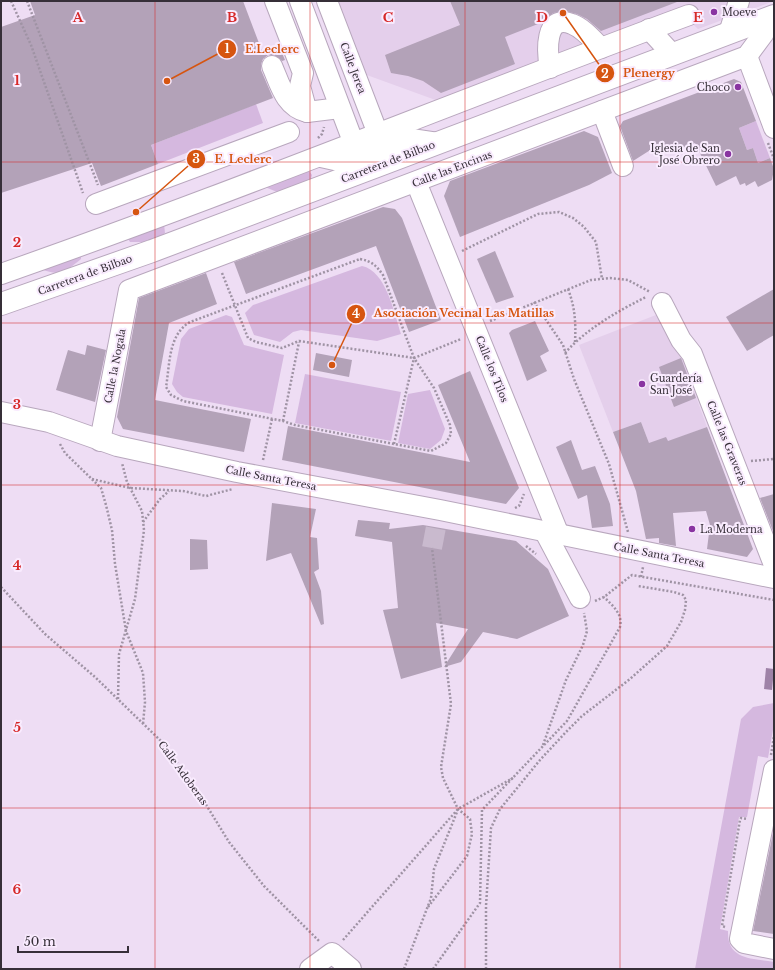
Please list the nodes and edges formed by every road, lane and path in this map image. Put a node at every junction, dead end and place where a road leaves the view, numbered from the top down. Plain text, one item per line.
1 (11, 1) edge
2 (27, 1) edge
3 (275, 1) edge
4 (300, 1) edge
5 (327, 1) edge
6 (739, 1) edge
7 (689, 15) dead end
8 (766, 23) edge
9 (649, 29) junction
10 (729, 33) junction
11 (600, 48) junction
12 (672, 54) junction
13 (747, 56) junction
14 (272, 66) dead end
15 (550, 68) junction
16 (575, 92) junction
17 (342, 111) junction
18 (307, 112) junction
19 (593, 114) junction
20 (290, 132) dead end
21 (770, 132) edge
22 (389, 146) junction
23 (360, 150) junction
24 (325, 155) junction
25 (774, 159) edge
26 (623, 166) dead end
27 (411, 184) junction
28 (94, 197) junction
29 (447, 259) junction
30 (222, 272) dead end
31 (1, 274) edge
32 (602, 278) junction
33 (568, 289) junction
34 (129, 290) joint
35 (534, 302) junction
36 (662, 303) dead end
37 (1, 304) edge
38 (235, 305) junction
39 (475, 328) junction
40 (299, 341) junction
41 (574, 343) junction
42 (464, 346) dead end
43 (565, 354) junction
44 (414, 358) junction
45 (1, 412) edge
46 (272, 419) junction
47 (283, 421) junction
48 (48, 422) junction
49 (108, 444) junction
50 (394, 444) junction
51 (774, 460) edge
52 (742, 463) junction
53 (258, 469) junction
54 (92, 479) junction
55 (130, 488) junction
56 (170, 490) junction
57 (525, 493) dead end
58 (511, 510) dead end
59 (143, 522) junction
60 (552, 533) junction
61 (628, 534) dead end
62 (432, 548) tunnel mouth
63 (774, 572) edge
64 (638, 586) dead end
65 (1, 587) edge
66 (604, 597) junction
67 (774, 600) edge
68 (582, 602) junction
69 (126, 631) junction
70 (118, 699) junction
71 (143, 724) junction
72 (774, 736) edge
73 (542, 747) junction
74 (772, 764) edge
75 (513, 778) junction
76 (458, 809) junction
77 (747, 819) dead end
78 (428, 907) junction
79 (729, 928) dead end
80 (774, 949) edge
81 (332, 953) junction
82 (310, 969) edge
83 (351, 969) edge
84 (404, 969) edge
85 (433, 969) edge
86 (486, 969) edge

1 - 28 path
2 - 28 path
3 - 18 street
4 - 17 street
5 - 22 street, Calle Jerea
6 - 10 street
7 - 9 street, Carretera de Bilbao
8 - 10 main road, Carretera de Bilbao
8 - 13 street
9 - 11 street, Carretera de Bilbao
9 - 12 street
10 - 12 main road, Carretera de Bilbao
11 - 15 street, Carretera de Bilbao
11 - 15 street
12 - 16 main road, Carretera de Bilbao
13 - 19 street, Calle las Encinas
13 - 21 street
14 - 18 street
15 - 22 street, Carretera de Bilbao
16 - 19 street
16 - 22 main road, Carretera de Bilbao
17 - 18 street
17 - 23 street
17 - 24 street
19 - 26 street
19 - 27 street, Calle las Encinas
20 - 28 street
21 - 25 path
22 - 23 street
22 - 27 street, Calle Jerea
22 - 37 main road, Carretera de Bilbao
23 - 24 street
24 - 31 street
27 - 29 street, Calle los Tilos
27 - 34 street, Calle las Encinas
29 - 32 path
29 - 39 street, Calle los Tilos
30 - 38 path
32 - 33 path
32 - 41 path
33 - 35 path
33 - 41 path
34 - 49 street, Calle la Nogala
35 - 39 path
35 - 43 path
36 - 52 street, Calle las Graveras
38 - 40 path
38 - 44 path
38 - 46 path
39 - 60 street, Calle los Tilos
40 - 44 path
40 - 47 path
41 - 43 path
42 - 44 path
43 - 61 path
44 - 50 path
44 - 50 path
45 - 48 street, Calle Santa Teresa
46 - 47 path
46 - 53 path
47 - 50 path
48 - 49 street, Calle Santa Teresa
48 - 54 path
49 - 53 street, Calle Santa Teresa
49 - 55 path
51 - 52 path
52 - 63 street, Calle las Graveras
53 - 56 path
53 - 60 street, Calle Santa Teresa
54 - 55 path
54 - 69 path
55 - 56 path
55 - 59 path
56 - 59 path
57 - 58 path
59 - 69 path
60 - 63 street, Calle Santa Teresa
60 - 68 street
62 - 76 path
64 - 86 path
65 - 70 path, Calle Adoberas
66 - 67 path
66 - 68 path
66 - 73 path
68 - 73 path
69 - 70 path
69 - 71 path
70 - 71 path, Calle Adoberas
71 - 81 path, Calle Adoberas
72 - 74 path
73 - 75 path
74 - 80 street
75 - 76 path
75 - 85 path
76 - 78 path
76 - 78 path
76 - 81 path
77 - 79 path
78 - 84 path
81 - 82 street
81 - 83 street

